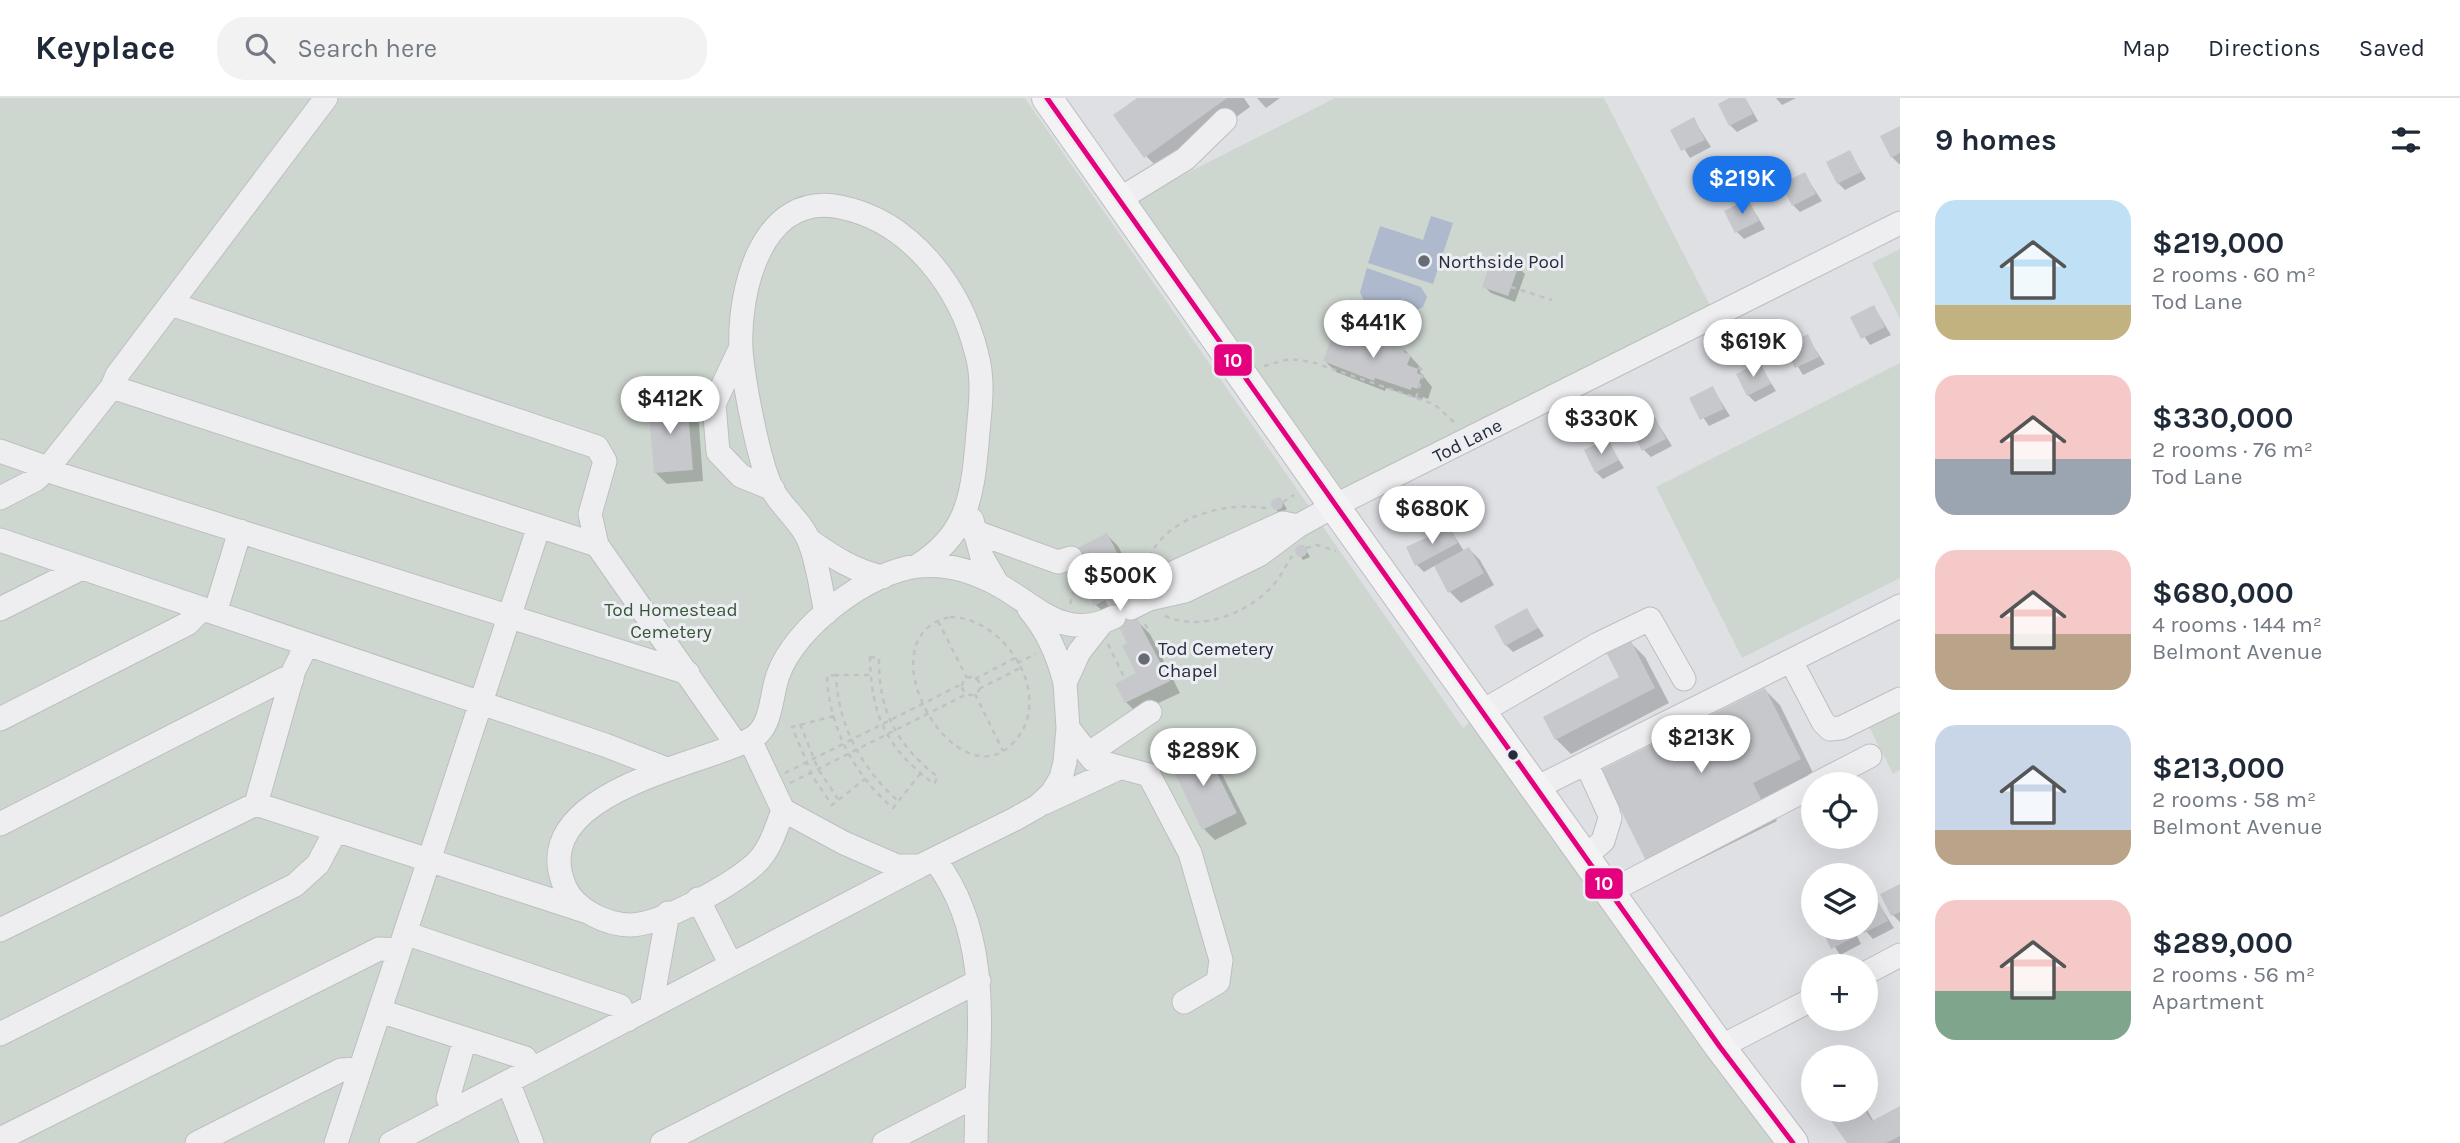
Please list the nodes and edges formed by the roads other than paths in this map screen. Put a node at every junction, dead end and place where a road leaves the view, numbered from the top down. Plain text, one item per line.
1 (326, 98) edge
2 (1047, 98) edge
3 (1225, 120) dead end
4 (1118, 200) junction
5 (1900, 223) edge
6 (171, 304) junction
7 (741, 347) junction
8 (112, 387) junction
9 (0, 451) edge
10 (48, 468) junction
11 (772, 489) junction
12 (0, 498) edge
13 (969, 499) junction
14 (1334, 506) junction
15 (539, 526) junction
16 (240, 531) junction
17 (973, 531) junction
18 (0, 540) edge
19 (809, 540) junction
20 (597, 545) junction
21 (1071, 558) dead end
22 (917, 566) junction
23 (82, 568) junction
24 (883, 577) junction
25 (998, 584) junction
26 (1024, 604) junction
27 (1900, 606) edge
28 (0, 609) edge
29 (209, 611) junction
30 (1129, 611) junction
31 (826, 613) junction
32 (510, 617) junction
33 (307, 644) junction
34 (1791, 660) junction
35 (688, 673) junction
36 (292, 679) junction
37 (1684, 679) dead end
38 (1065, 683) junction
39 (1900, 699) edge
40 (481, 703) junction
41 (1150, 712) dead end
42 (1481, 712) junction
43 (0, 719) edge
44 (1068, 728) junction
45 (743, 742) junction
46 (1088, 754) junction
47 (1870, 756) dead end
48 (1586, 764) junction
49 (664, 768) junction
50 (1117, 769) junction
51 (1840, 772) edge
52 (1536, 788) junction
53 (1801, 792) edge
54 (776, 794) junction
55 (256, 803) junction
56 (1038, 806) junction
57 (0, 824) edge
58 (336, 830) junction
59 (1585, 857) junction
60 (429, 860) junction
61 (928, 863) junction
62 (1609, 891) junction
63 (698, 899) junction
64 (668, 913) junction
65 (591, 914) junction
66 (0, 930) edge
67 (402, 942) junction
68 (1900, 955) edge
69 (731, 965) junction
70 (1878, 967) edge
71 (979, 981) junction
72 (1184, 1002) dead end
73 (1801, 1005) edge
74 (652, 1007) junction
75 (380, 1011) junction
76 (627, 1020) junction
77 (0, 1034) edge
78 (465, 1039) junction
79 (1720, 1047) junction
80 (360, 1069) junction
81 (531, 1070) junction
82 (508, 1082) junction
83 (977, 1095) junction
84 (453, 1111) junction
85 (0, 1139) edge
86 (197, 1143) edge
87 (336, 1143) edge
88 (391, 1143) edge
89 (532, 1143) edge
90 (662, 1143) edge
91 (884, 1143) edge
92 (976, 1143) edge
93 (1793, 1143) edge

1 - 6 street
2 - 4 main road
3 - 4 street
4 - 14 main road
5 - 14 street, Tod Lane
6 - 8 street
6 - 20 street
7 - 11 street
7 - 11 street
7 - 13 street
8 - 10 street
8 - 15 street
9 - 10 street
10 - 12 street
10 - 16 street
11 - 19 street
13 - 17 street
13 - 22 street
14 - 30 street, Tod Lane
14 - 42 main road
15 - 20 street
15 - 32 street
16 - 29 street
16 - 32 street
17 - 21 street
17 - 25 street
18 - 23 street
19 - 24 street
19 - 31 street
20 - 35 street
22 - 24 street
22 - 25 street
23 - 28 street
23 - 29 street
24 - 31 street
25 - 26 street
26 - 30 street
26 - 38 street
27 - 34 street
29 - 33 street
29 - 43 street
30 - 38 street
31 - 45 street
32 - 35 street
32 - 40 street
33 - 36 street
33 - 40 street
34 - 39 street
34 - 48 street
35 - 45 street
36 - 55 street
36 - 57 street
37 - 42 street
38 - 44 street
40 - 49 street
40 - 60 street
41 - 46 street
42 - 52 main road
44 - 46 street
44 - 56 street
45 - 49 street
45 - 54 street
46 - 50 street
47 - 51 street
48 - 52 street
48 - 59 street
49 - 65 street
50 - 56 street
50 - 72 street
52 - 59 main road
53 - 62 street
54 - 61 street
54 - 63 street
55 - 58 street
55 - 66 street
56 - 61 street
58 - 60 street
58 - 77 street
59 - 62 main road
60 - 65 street
60 - 67 street
61 - 69 street
61 - 71 street
62 - 79 main road
63 - 64 street
63 - 69 street
64 - 65 street
64 - 74 street
67 - 75 street
67 - 76 street
67 - 85 street
68 - 70 street
69 - 74 street
71 - 83 street
71 - 90 street
73 - 79 street
74 - 76 street
75 - 78 street
75 - 80 street
76 - 81 street
78 - 81 street
78 - 84 street
79 - 93 main road
80 - 86 street
80 - 87 street
81 - 82 street
82 - 84 street
82 - 89 street
83 - 91 street
83 - 92 street
84 - 88 street

